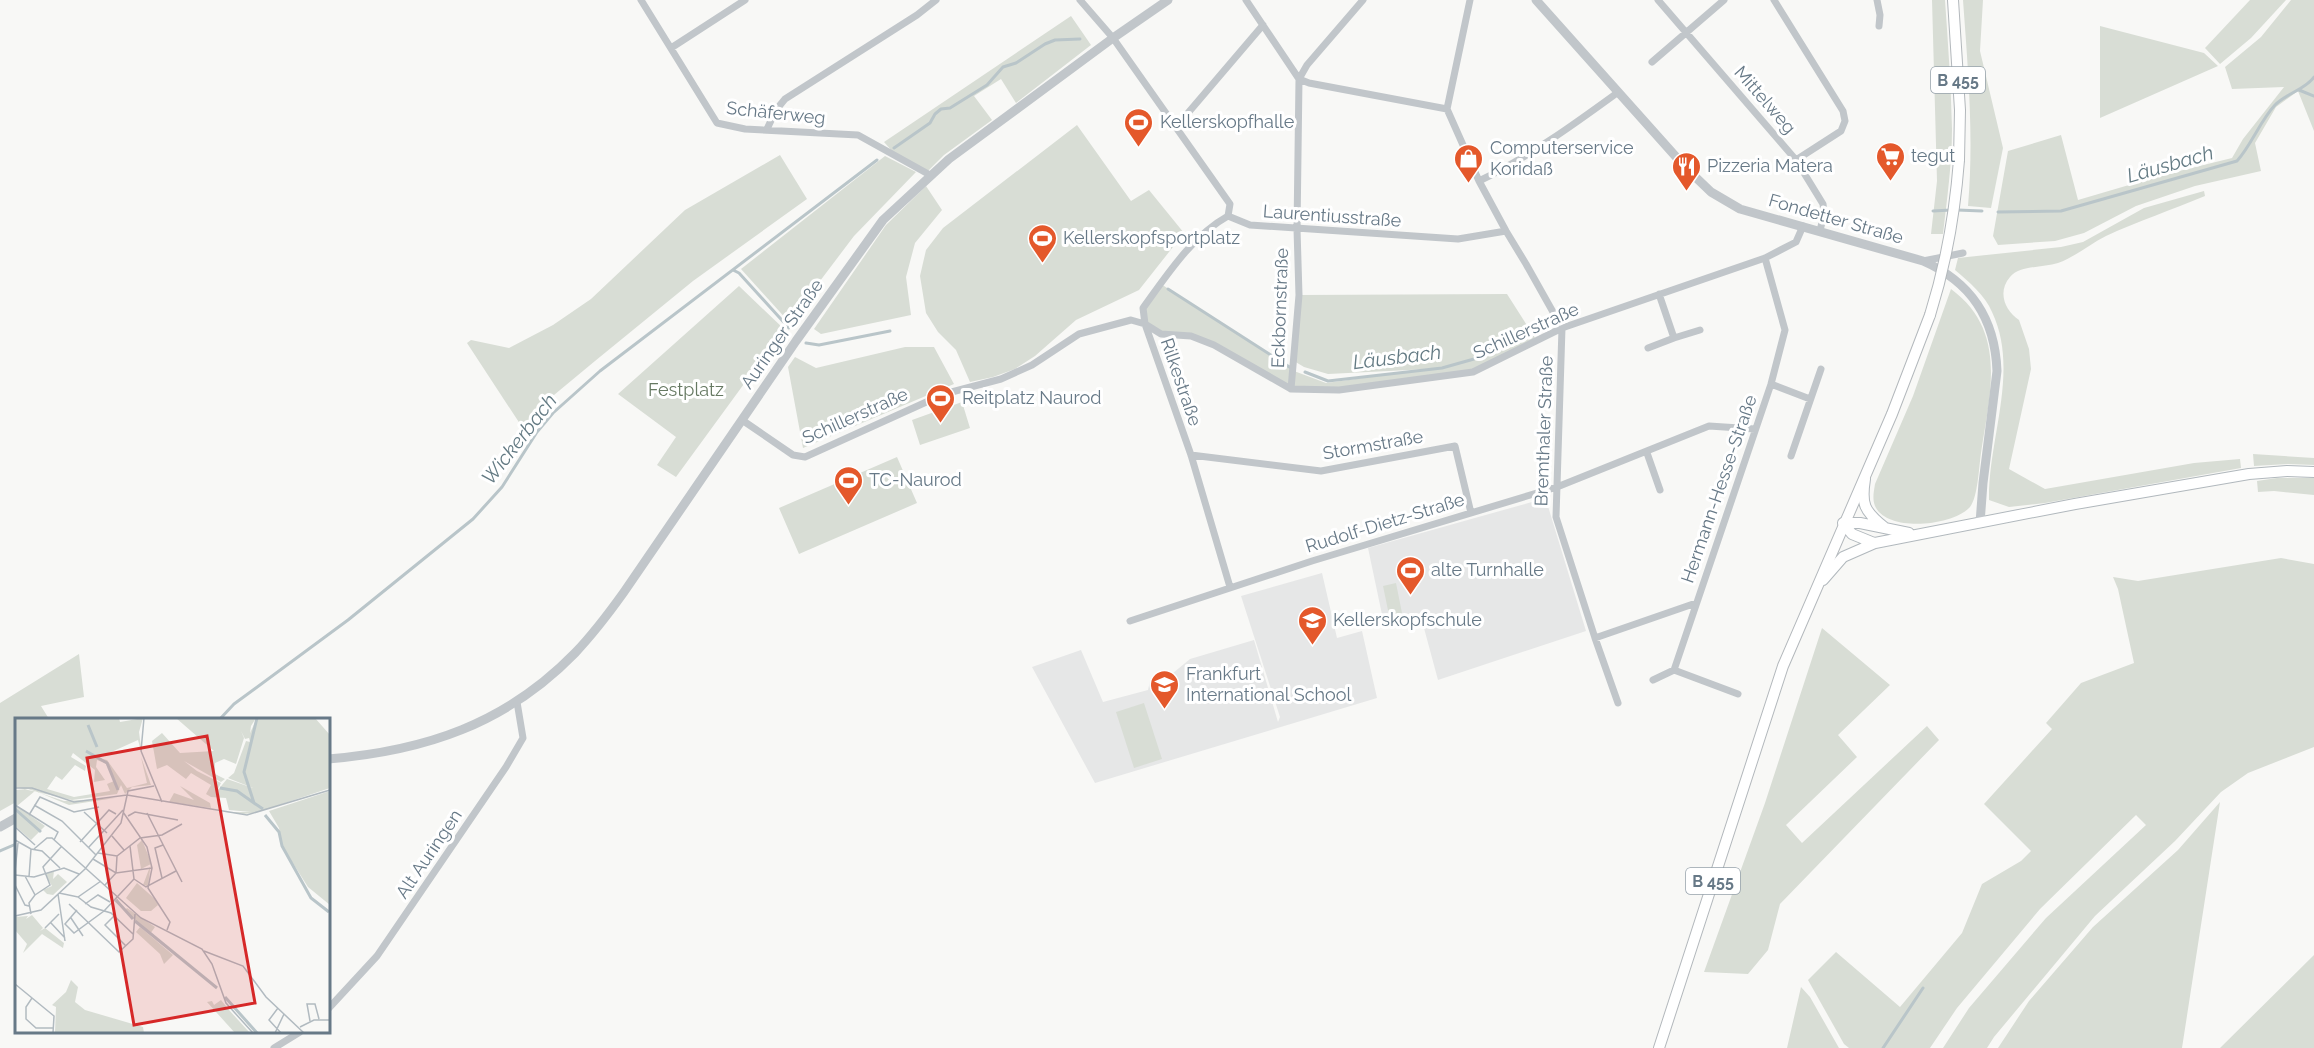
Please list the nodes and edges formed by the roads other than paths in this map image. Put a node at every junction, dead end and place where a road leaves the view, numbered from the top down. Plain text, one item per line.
1 (641, 0) edge
2 (745, 0) edge
3 (936, 0) edge
4 (1080, 0) edge
5 (1168, 0) edge
6 (1246, 0) edge
7 (1363, 0) edge
8 (1470, 0) edge
9 (1536, 0) edge
10 (1658, 0) edge
11 (1724, 0) edge
12 (1774, 0) edge
13 (1877, 0) edge
14 (1953, 0) edge
15 (1263, 25) junction
16 (1879, 26) dead end
17 (1686, 32) junction
18 (1113, 38) junction
19 (670, 48) junction
20 (1652, 62) dead end
21 (1299, 79) junction
22 (1617, 93) junction
23 (1447, 110) junction
24 (1176, 127) junction
25 (766, 129) junction
26 (1796, 160) junction
27 (930, 175) junction
28 (1479, 181) junction
29 (1228, 216) junction
30 (1803, 226) junction
31 (1297, 229) junction
32 (1506, 231) junction
33 (1820, 231) junction
34 (1963, 253) dead end
35 (1765, 258) junction
36 (1923, 261) junction
37 (1659, 294) junction
38 (1145, 324) junction
39 (1562, 328) junction
40 (1700, 330) dead end
41 (1674, 338) junction
42 (1648, 348) dead end
43 (1821, 369) dead end
44 (1771, 384) junction
45 (1291, 389) junction
46 (1810, 399) junction
47 (742, 420) junction
48 (1755, 429) junction
49 (1647, 453) junction
50 (1191, 455) junction
51 (1791, 456) dead end
52 (1870, 462) junction
53 (2314, 472) edge
54 (1557, 487) junction
55 (1660, 490) dead end
56 (1471, 513) junction
57 (1980, 522) junction
58 (1843, 523) junction
59 (1887, 529) junction
60 (1924, 533) junction
61 (1875, 543) junction
62 (1230, 587) junction
63 (1815, 589) junction
64 (1696, 603) junction
65 (1131, 621) dead end
66 (1595, 638) junction
67 (1674, 670) junction
68 (1653, 680) dead end
69 (1738, 694) dead end
70 (517, 702) junction
71 (1618, 703) dead end
72 (330, 759) edge
73 (15, 819) edge
74 (0, 827) edge
75 (330, 1007) edge
76 (298, 1033) edge
77 (274, 1048) edge
78 (1659, 1048) edge

1 - 19 street, Schäferweg
2 - 19 street
3 - 25 street
4 - 18 street
5 - 18 street, Auringer Straße
6 - 15 street
7 - 21 street
8 - 23 street
9 - 22 street, Fondetter Straße
10 - 17 street, Mittelweg
11 - 17 street
12 - 26 street
13 - 16 street
14 - 52 main road, B 455, bridge
15 - 21 street
15 - 24 street
17 - 20 street
17 - 26 street, Mittelweg
18 - 24 street
18 - 27 street, Auringer Straße
19 - 25 street, Schäferweg
21 - 23 street
21 - 31 street, Eckbornstraße
22 - 28 street
22 - 30 street, Fondetter Straße
23 - 28 street
24 - 29 street
25 - 27 street, Schäferweg
26 - 33 street, Mittelweg
27 - 47 street, Auringer Straße
28 - 32 street
29 - 31 street, Laurentiusstraße
29 - 38 street, Rilkestraße
30 - 33 street, Fondetter Straße
30 - 35 street, Schillerstraße
31 - 32 street, Laurentiusstraße
31 - 45 street, Eckbornstraße
32 - 39 street
33 - 36 street, Fondetter Straße
34 - 36 street
35 - 37 street, Schillerstraße
35 - 44 street, Hermann-Hesse-Straße
36 - 57 street, Fondetter Straße
37 - 39 street, Schillerstraße
37 - 41 street
38 - 45 street, Schillerstraße
38 - 47 street, Schillerstraße
38 - 50 street, Rilkestraße
39 - 45 street, Schillerstraße
39 - 54 street, Bremthaler Straße
40 - 41 street
41 - 42 street
43 - 46 street
44 - 46 street, Hermann-Hesse-Straße
44 - 48 street, Hermann-Hesse-Straße
46 - 51 street
47 - 70 street, Auringer Straße
48 - 49 street, Rudolf-Dietz-Straße
48 - 64 street, Hermann-Hesse-Straße
49 - 54 street, Rudolf-Dietz-Straße
49 - 55 street
50 - 56 street, Stormstraße
50 - 62 street, Rilkestraße
52 - 58 main road, B 455
52 - 59 main road
53 - 57 main road
54 - 56 street, Rudolf-Dietz-Straße
54 - 66 street, Bremthaler Straße
56 - 62 street, Rudolf-Dietz-Straße
57 - 60 main road
58 - 59 main road
58 - 61 main road
58 - 63 main road, B 455
59 - 60 main road
60 - 61 main road
61 - 63 main road
62 - 65 street, Rudolf-Dietz-Straße
63 - 78 main road, B 455
64 - 66 street, Hermann-Hesse-Straße
64 - 67 street, Hermann-Hesse-Straße
66 - 71 street, Bremthaler Straße
67 - 68 street
67 - 69 street
70 - 72 street, Auringer Straße
70 - 75 street, Alt Auringen
73 - 74 street
76 - 77 street

